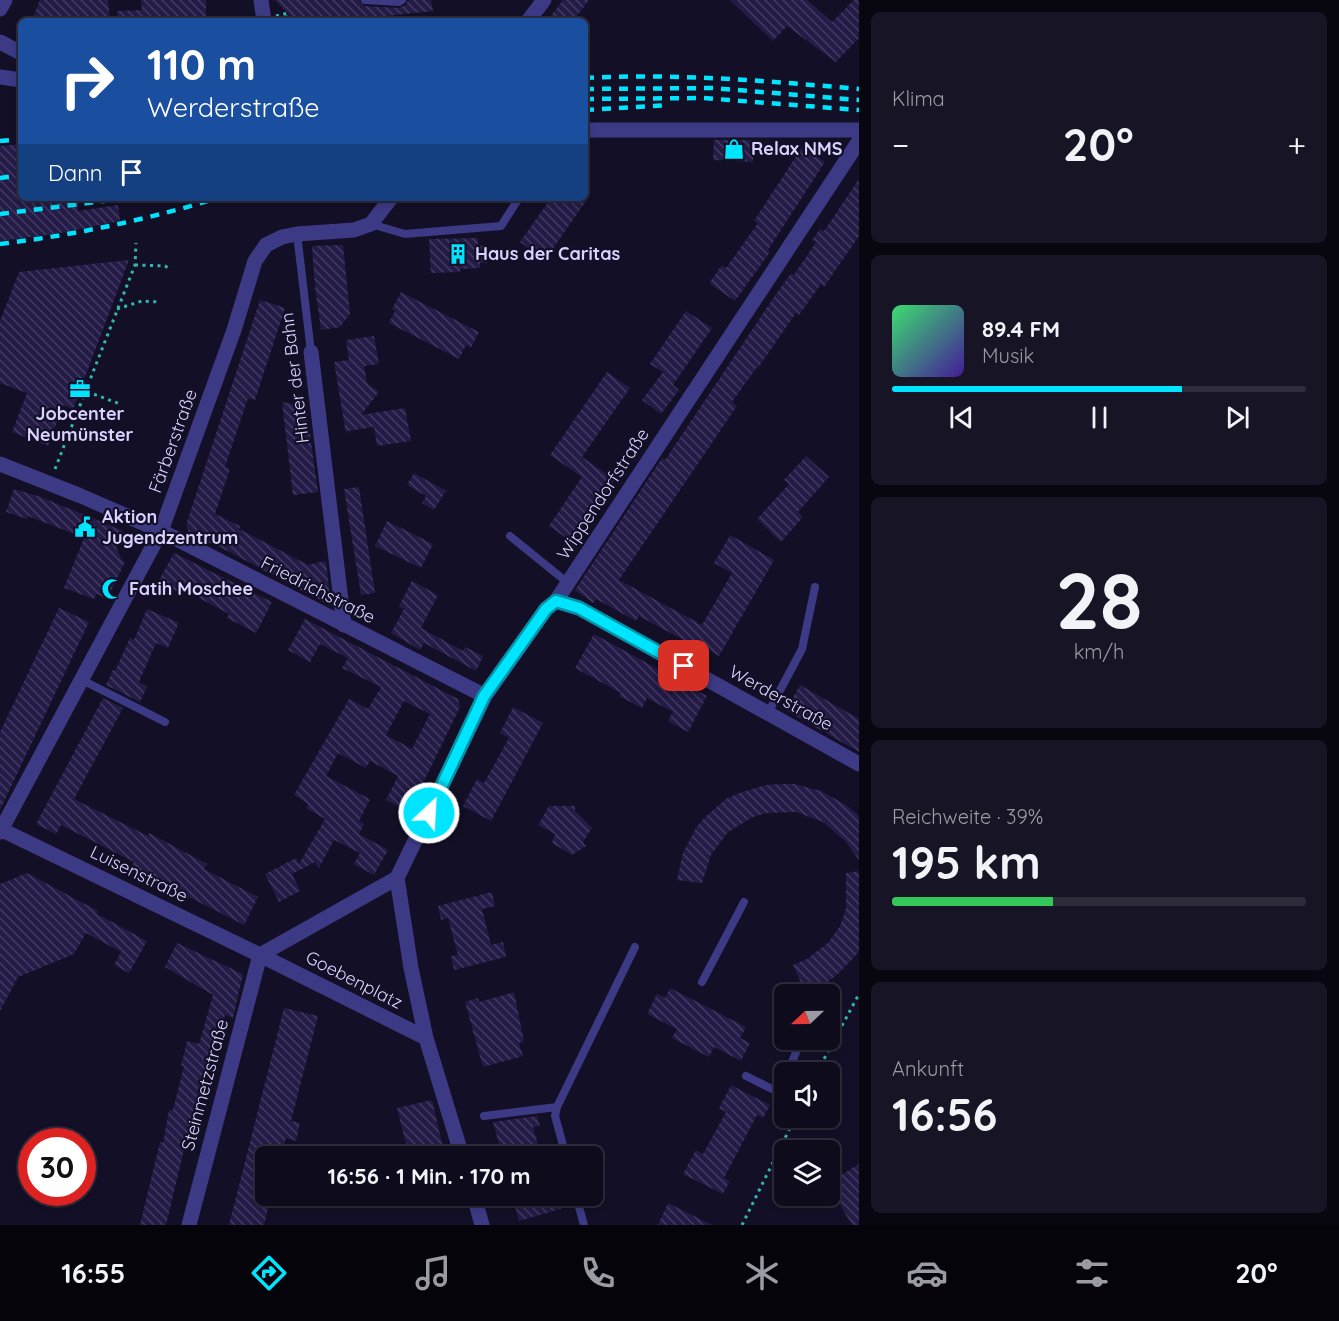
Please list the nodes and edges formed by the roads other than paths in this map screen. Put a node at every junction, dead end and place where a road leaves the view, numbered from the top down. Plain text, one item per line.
1 (5, 0) edge
2 (261, 0) edge
3 (365, 0) edge
4 (402, 0) edge
5 (544, 0) edge
6 (0, 9) edge
7 (264, 18) edge
8 (530, 18) edge
9 (0, 42) edge
10 (18, 51) edge
11 (0, 77) edge
12 (18, 80) edge
13 (588, 130) edge
14 (859, 130) edge
15 (859, 141) edge
16 (389, 201) edge
17 (517, 201) edge
18 (371, 224) junction
19 (297, 234) junction
20 (311, 352) joint
21 (0, 464) edge
22 (161, 531) junction
23 (510, 536) dead end
24 (568, 583) junction
25 (815, 587) dead end
26 (556, 601) junction
27 (344, 625) junction
28 (82, 680) junction
29 (484, 696) junction
30 (768, 713) junction
31 (165, 722) dead end
32 (859, 764) edge
33 (0, 830) edge
34 (397, 878) junction
35 (744, 902) dead end
36 (635, 946) dead end
37 (260, 955) junction
38 (702, 982) dead end
39 (426, 1038) junction
40 (747, 1076) dead end
41 (774, 1090) edge
42 (557, 1107) junction
43 (484, 1116) dead end
44 (459, 1146) edge
45 (563, 1146) edge
46 (477, 1206) edge
47 (579, 1206) edge
48 (189, 1225) edge
49 (482, 1225) edge
50 (584, 1225) edge

1 - 6 street
2 - 7 street
3 - 4 lane
5 - 8 street
9 - 10 street
11 - 12 street
13 - 14 street
15 - 24 street, Wippendorfstraße
16 - 18 street
17 - 18 lane
18 - 19 street
19 - 20 lane, Hinter der Bahn
19 - 22 street, Färberstraße
20 - 27 street, Hinter der Bahn
21 - 22 street, Friedrichstraße
22 - 27 street, Friedrichstraße
22 - 28 street, Färberstraße
23 - 24 lane
24 - 26 street, Wippendorfstraße
25 - 30 lane
26 - 29 street, Wippendorfstraße
26 - 30 street, Werderstraße
27 - 29 street, Friedrichstraße
28 - 31 lane
28 - 33 street, Färberstraße
29 - 34 street, Wippendorfstraße
30 - 32 street, Werderstraße
33 - 37 street, Luisenstraße
34 - 37 street, Goebenplatz
34 - 39 street, Goebenplatz
35 - 38 lane
36 - 42 lane
37 - 39 street, Goebenplatz
37 - 48 street, Steinmetzstraße
39 - 44 street
40 - 41 lane
42 - 43 lane
42 - 45 lane
46 - 49 street
47 - 50 lane

